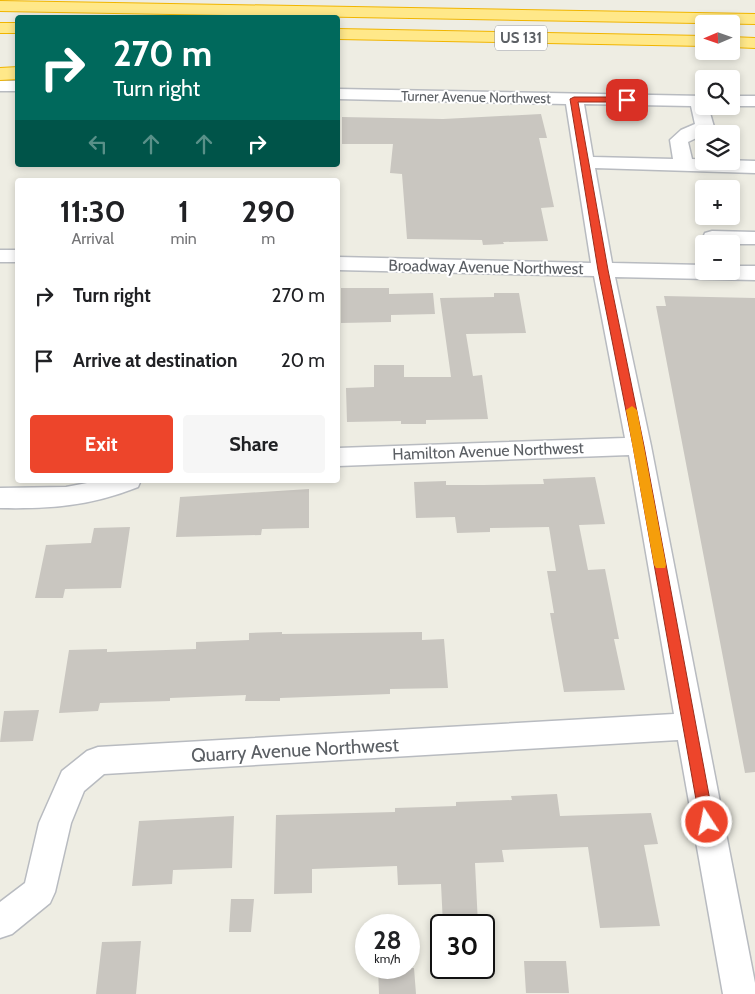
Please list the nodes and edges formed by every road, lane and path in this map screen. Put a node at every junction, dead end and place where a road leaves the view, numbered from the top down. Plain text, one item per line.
1 (472, 0) edge
2 (0, 6) edge
3 (755, 18) edge
4 (0, 28) edge
5 (15, 28) edge
6 (340, 34) edge
7 (695, 42) edge
8 (740, 42) edge
9 (755, 43) edge
10 (340, 50) edge
11 (695, 50) edge
12 (740, 50) edge
13 (755, 50) edge
14 (15, 73) edge
15 (0, 74) edge
16 (0, 86) edge
17 (15, 86) edge
18 (340, 94) edge
19 (574, 99) junction
20 (695, 100) edge
21 (740, 101) edge
22 (755, 102) edge
23 (703, 115) edge
24 (585, 162) junction
25 (683, 164) junction
26 (755, 167) edge
27 (740, 238) edge
28 (755, 238) edge
29 (0, 256) edge
30 (15, 256) edge
31 (340, 264) edge
32 (603, 270) junction
33 (695, 272) edge
34 (740, 273) edge
35 (755, 273) edge
36 (639, 446) junction
37 (340, 457) edge
38 (122, 483) edge
39 (0, 498) edge
40 (689, 726) junction
41 (0, 922) edge
42 (740, 994) edge

1 - 3 highway
2 - 3 highway, US 131
4 - 5 highway
6 - 7 highway, US 131
8 - 9 highway
10 - 11 highway
12 - 13 highway
14 - 15 highway
16 - 17 street
18 - 19 street, Turner Avenue Northwest
19 - 20 street, Turner Avenue Northwest
19 - 24 street
21 - 22 street
23 - 25 street
24 - 25 street
24 - 32 street
25 - 26 street
27 - 28 street
29 - 30 street
31 - 32 street, Broadway Avenue Northwest
32 - 33 street, Broadway Avenue Northwest
32 - 36 street
34 - 35 street, Broadway Avenue Northwest
36 - 37 street, Hamilton Avenue Northwest
36 - 40 street
38 - 39 street
40 - 41 street, Quarry Avenue Northwest
40 - 42 street

